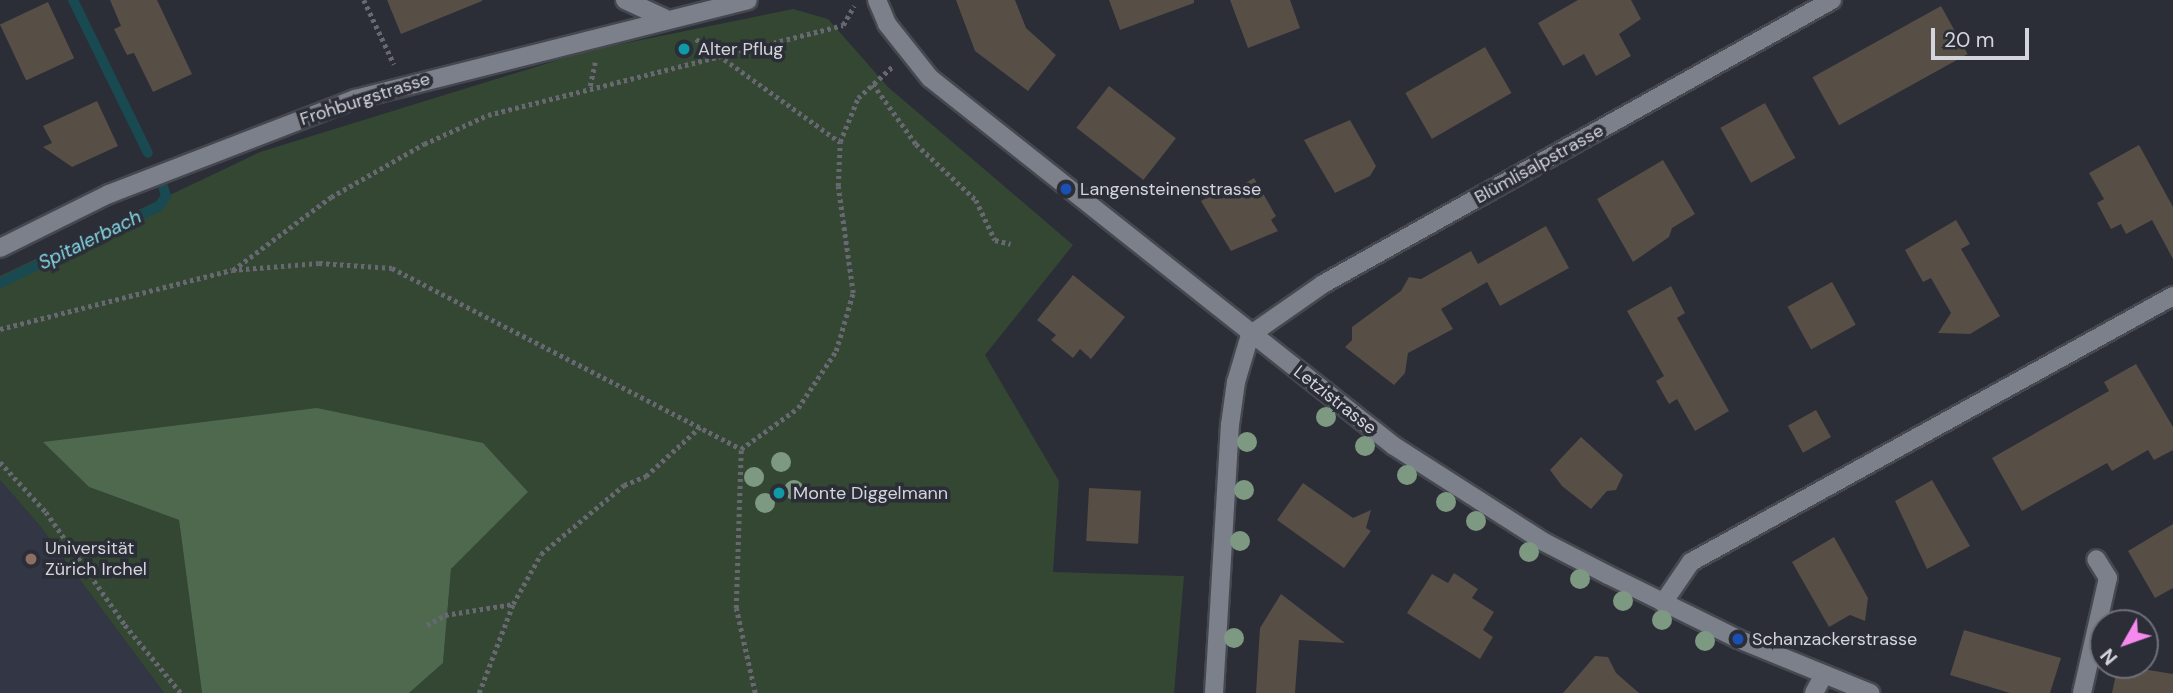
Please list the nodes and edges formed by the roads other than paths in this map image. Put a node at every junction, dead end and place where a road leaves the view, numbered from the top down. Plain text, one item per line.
1 (625, 0) edge
2 (748, 0) edge
3 (877, 0) edge
4 (1832, 0) edge
5 (664, 18) junction
6 (0, 248) edge
7 (2173, 296) edge
8 (1250, 335) junction
9 (2096, 559) dead end
10 (1663, 603) junction
11 (1824, 674) junction
12 (1214, 693) edge
13 (1814, 693) edge
14 (1870, 693) edge
15 (2082, 693) edge

1 - 5 street
2 - 5 street, Frohburgstrasse
3 - 8 street, Letzistrasse
4 - 8 street, Blümlisalpstrasse
5 - 6 street, Frohburgstrasse
7 - 10 street
8 - 10 street, Letzistrasse
8 - 12 street
9 - 15 street
10 - 11 street, Letzistrasse
11 - 13 street
11 - 14 street, Letzistrasse

